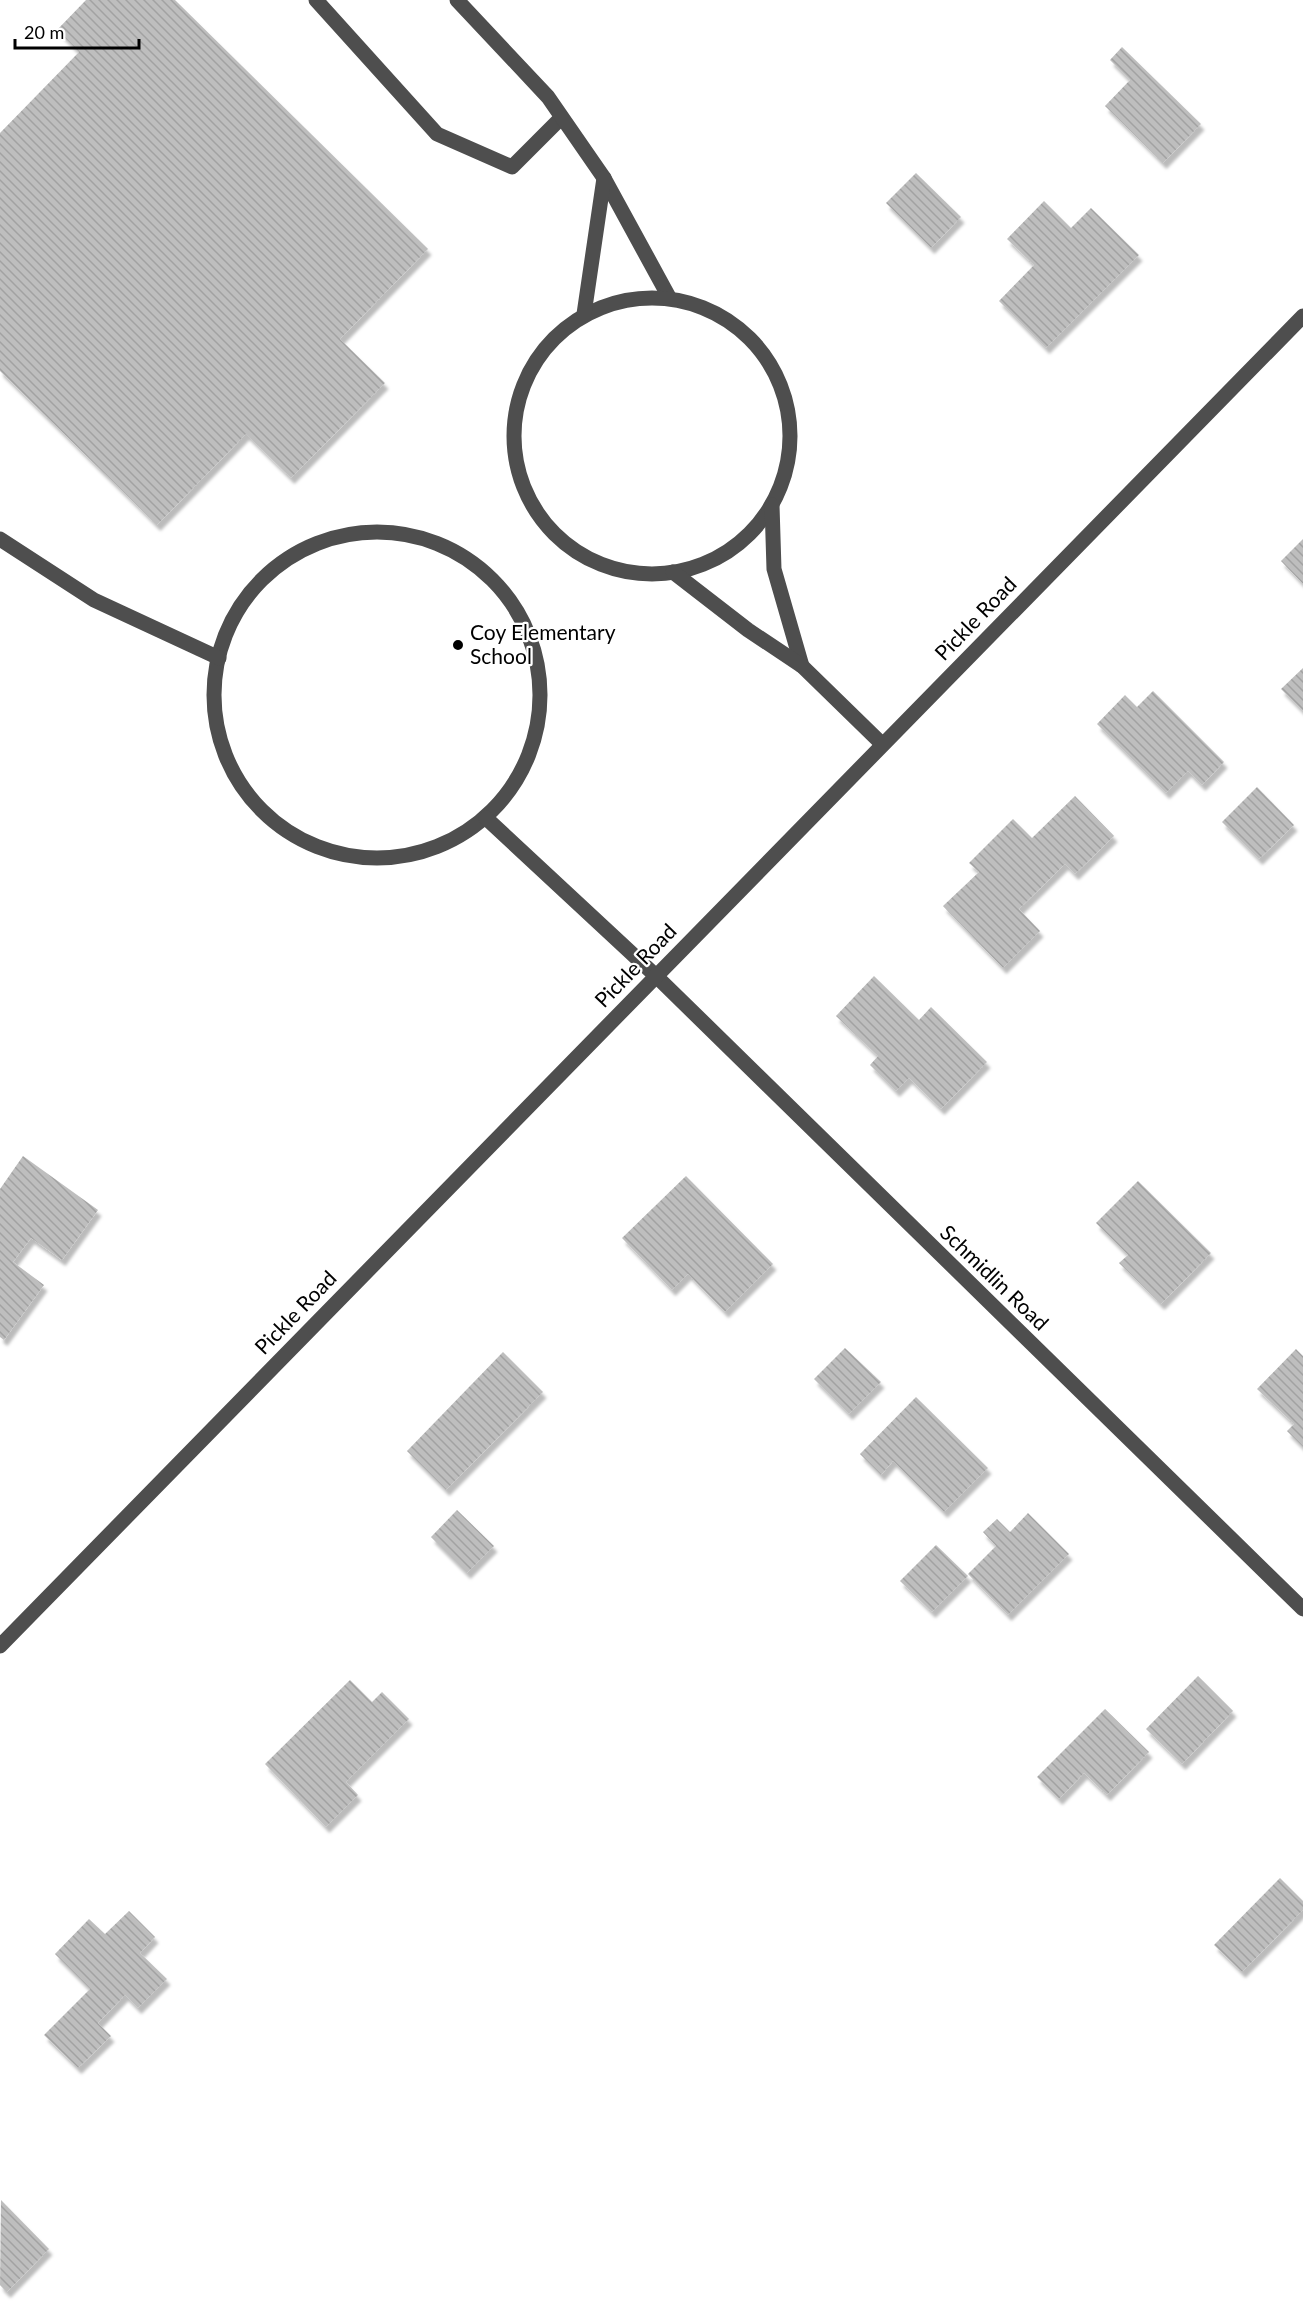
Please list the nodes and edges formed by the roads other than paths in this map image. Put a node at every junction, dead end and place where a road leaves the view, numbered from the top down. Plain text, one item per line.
1 (316, 0) edge
2 (457, 0) edge
3 (561, 118) junction
4 (604, 178) junction
5 (669, 297) junction
6 (584, 314) junction
7 (1303, 316) edge
8 (772, 505) junction
9 (0, 539) edge
10 (673, 572) junction
11 (219, 658) junction
12 (802, 666) junction
13 (882, 744) junction
14 (486, 818) junction
15 (656, 976) junction
16 (1303, 1609) edge
17 (0, 1646) edge

1 - 3 street
2 - 3 street
3 - 4 street
4 - 5 street
4 - 6 street
5 - 6 street
5 - 8 street
6 - 10 street
7 - 13 street, Pickle Road
8 - 10 street
8 - 12 street
9 - 11 street
10 - 12 street
11 - 14 street
11 - 14 street
12 - 13 street
13 - 15 street, Pickle Road
14 - 15 street, Schmidlin Road
15 - 16 street, Schmidlin Road
15 - 17 street, Pickle Road

